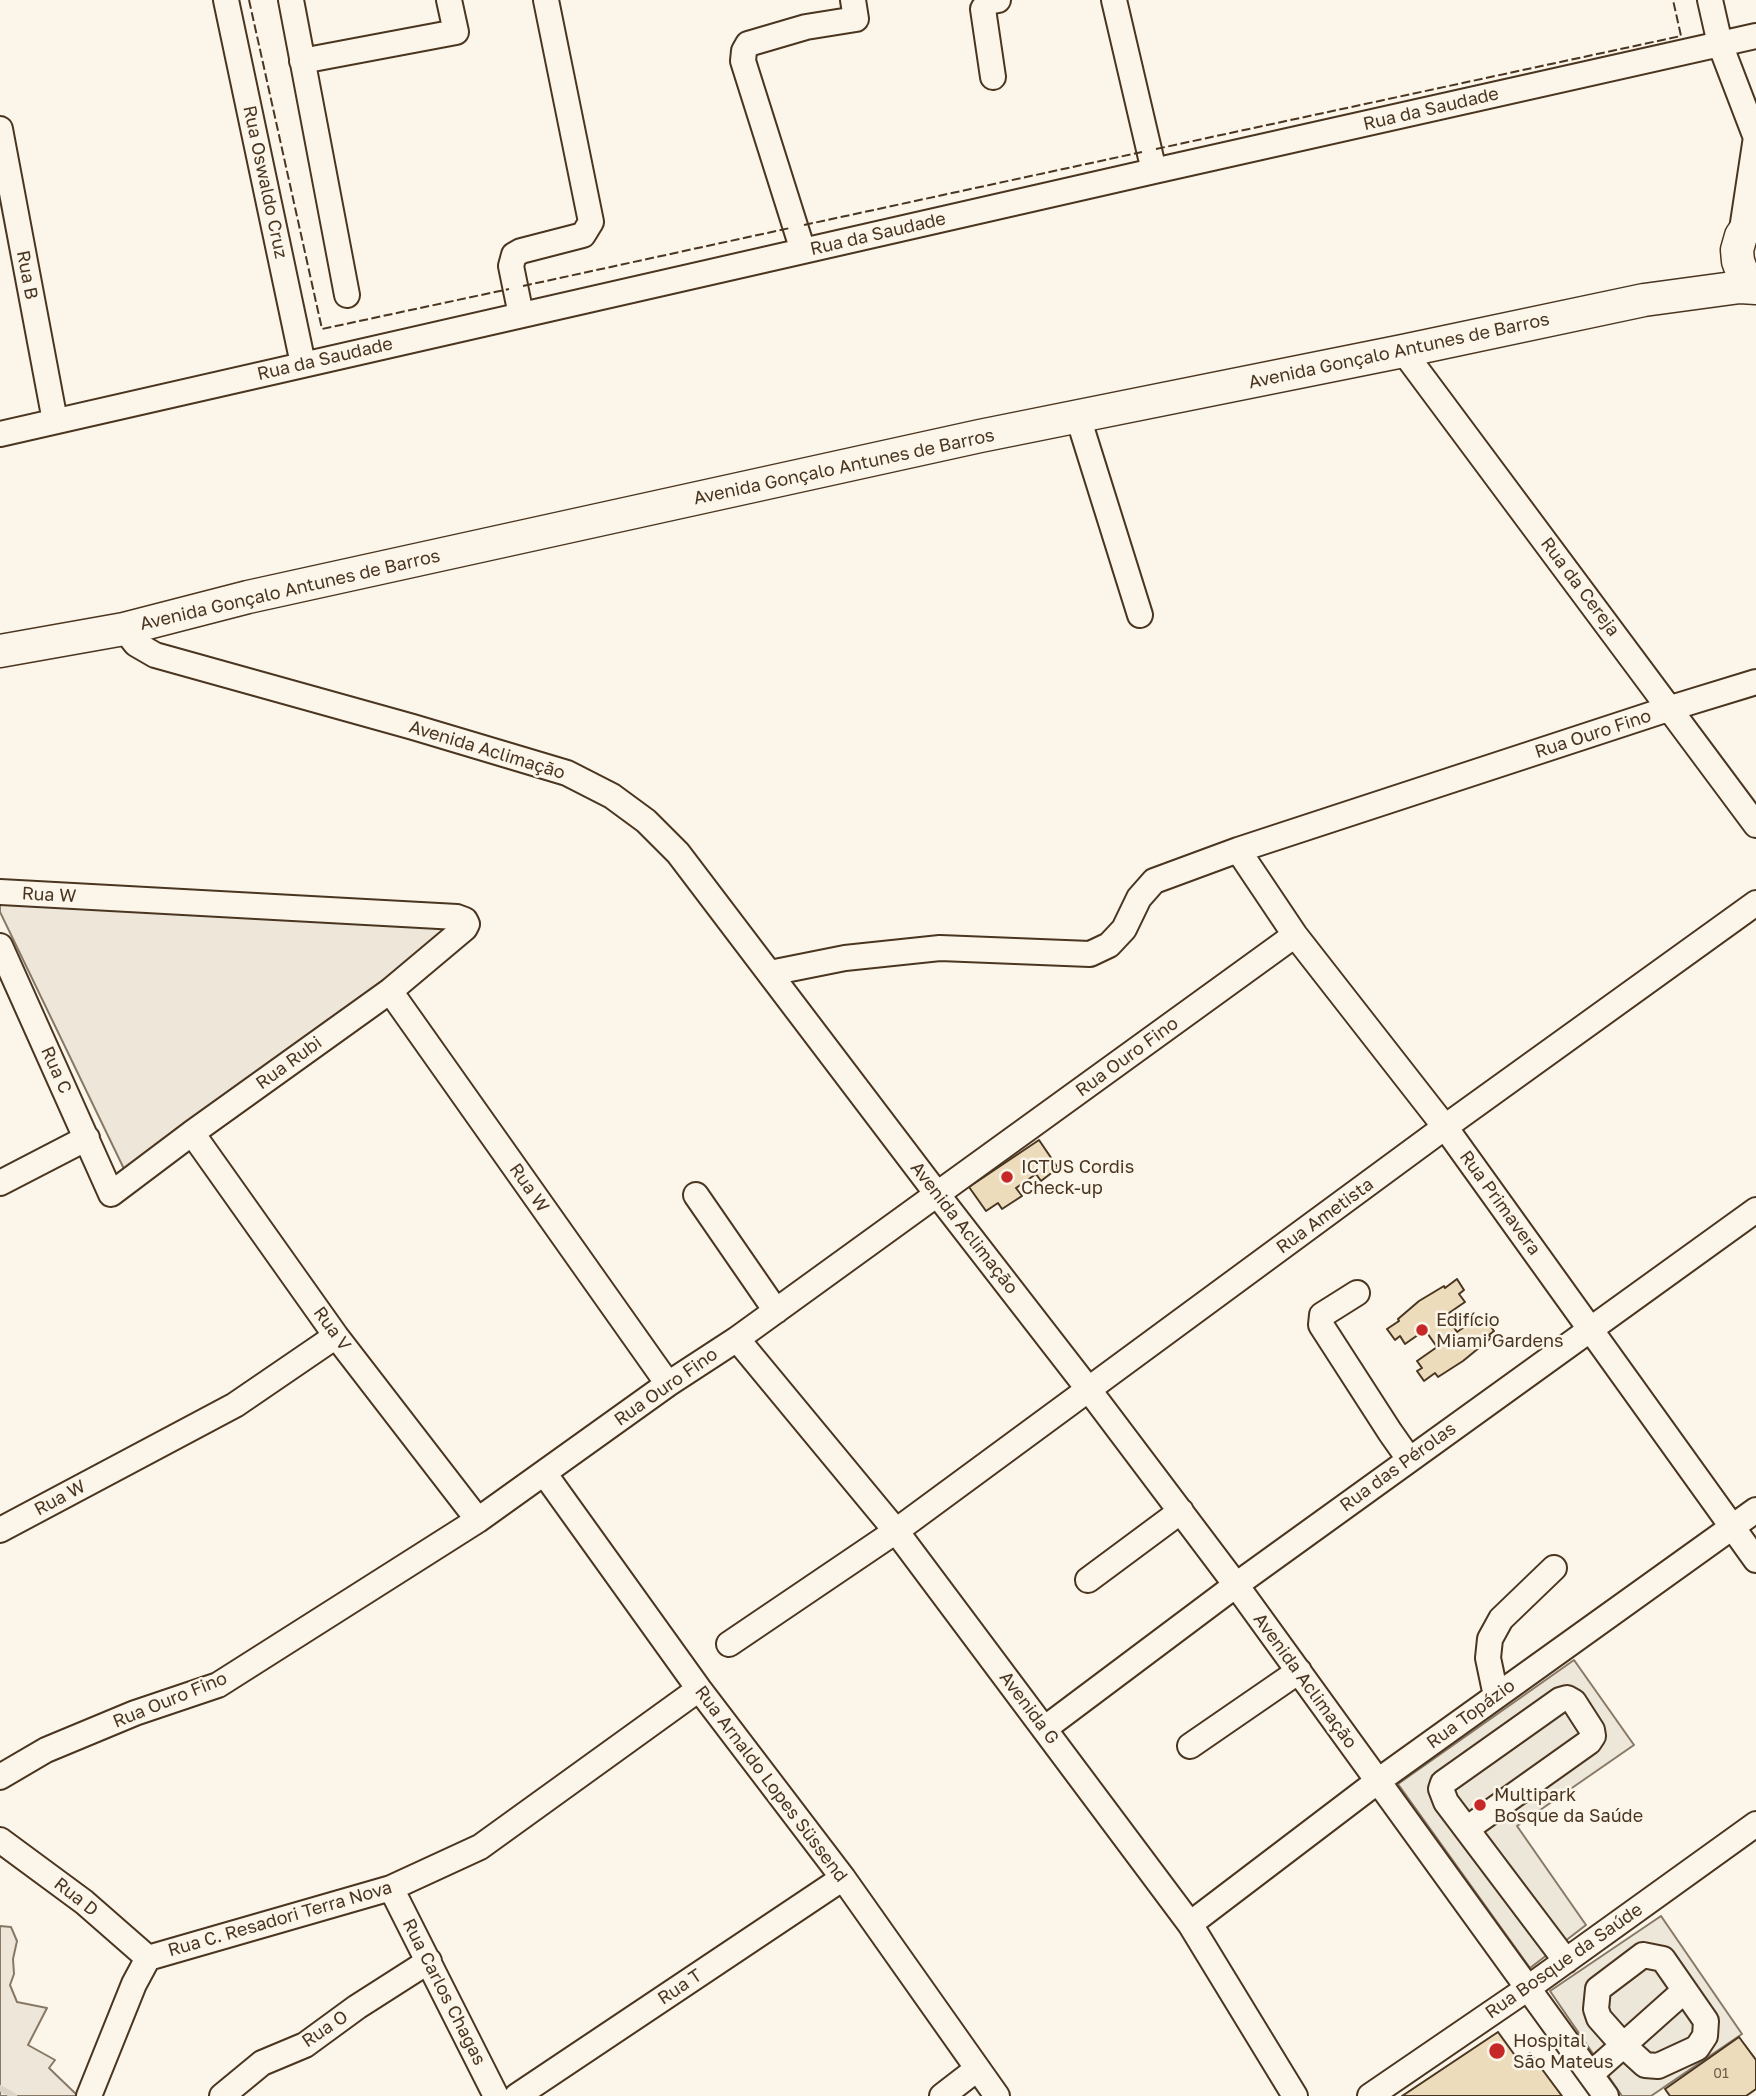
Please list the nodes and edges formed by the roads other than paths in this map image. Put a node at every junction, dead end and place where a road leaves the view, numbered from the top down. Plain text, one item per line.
1 (226, 0) edge
2 (291, 0) edge
3 (449, 0) edge
4 (546, 0) edge
5 (853, 0) edge
6 (998, 0) edge
7 (1114, 0) edge
8 (1710, 0) edge
9 (1756, 36) edge
10 (1720, 44) junction
11 (302, 61) junction
12 (993, 78) dead end
13 (0, 129) edge
14 (1756, 138) edge
15 (1154, 170) junction
16 (1744, 235) edge
17 (803, 251) junction
18 (1756, 287) edge
19 (1690, 292) junction
20 (347, 295) dead end
21 (521, 315) junction
22 (1403, 351) junction
23 (303, 364) junction
24 (1078, 417) junction
25 (55, 421) junction
26 (0, 434) edge
27 (1140, 614) dead end
28 (124, 629) junction
29 (0, 651) edge
30 (1756, 682) edge
31 (1671, 708) junction
32 (1756, 825) edge
33 (1238, 850) junction
34 (0, 892) edge
35 (1756, 903) edge
36 (465, 928) joint
37 (1295, 935) junction
38 (0, 946) edge
39 (770, 973) junction
40 (390, 991) junction
41 (1445, 1127) junction
42 (192, 1133) junction
43 (87, 1138) junction
44 (0, 1184) edge
45 (111, 1194) joint
46 (937, 1194) junction
47 (696, 1195) dead end
48 (1756, 1210) edge
49 (1357, 1293) dead end
50 (776, 1311) junction
51 (1591, 1330) junction
52 (337, 1336) junction
53 (737, 1339) junction
54 (668, 1384) junction
55 (1089, 1390) junction
56 (1409, 1459) junction
57 (544, 1473) junction
58 (1756, 1510) edge
59 (1181, 1511) junction
60 (478, 1520) junction
61 (1732, 1527) junction
62 (0, 1530) edge
63 (896, 1531) junction
64 (1756, 1560) edge
65 (1553, 1568) dead end
66 (1088, 1580) dead end
67 (1236, 1585) junction
68 (729, 1644) dead end
69 (1299, 1671) junction
70 (699, 1689) junction
71 (1496, 1696) junction
72 (1044, 1729) junction
73 (1190, 1746) dead end
74 (0, 1777) edge
75 (1378, 1780) junction
76 (1756, 1824) edge
77 (1468, 1828) junction
78 (0, 1840) edge
79 (843, 1878) junction
80 (391, 1888) junction
81 (1190, 1924) junction
82 (148, 1958) junction
83 (429, 1961) junction
84 (1566, 1961) junction
85 (1528, 1989) junction
86 (1684, 1991) junction
87 (1622, 2045) junction
88 (977, 2069) junction
89 (1591, 2074) junction
90 (92, 2089) edge
91 (222, 2096) edge
92 (496, 2096) edge
93 (517, 2096) edge
94 (942, 2096) edge
95 (997, 2096) edge
96 (1295, 2096) edge
97 (1370, 2096) edge
98 (1606, 2096) edge

1 - 23 street, Rua Oswaldo Cruz
2 - 11 street
3 - 11 street
4 - 21 street
5 - 17 street
6 - 12 street
7 - 15 street
8 - 10 street
9 - 10 street, Rua da Saudade
10 - 14 street
10 - 15 street, Rua da Saudade
11 - 20 street
13 - 25 street, Rua B
14 - 16 street
15 - 17 street, Rua da Saudade
16 - 18 main road, Avenida Gonçalo Antunes de Barros
16 - 19 main road, Avenida Gonçalo Antunes de Barros
17 - 21 street, Rua da Saudade
18 - 19 main road, Avenida Gonçalo Antunes de Barros
19 - 22 main road, Avenida Gonçalo Antunes de Barros
21 - 23 street, Rua da Saudade
22 - 24 main road, Avenida Gonçalo Antunes de Barros
22 - 31 street, Rua da Cereja
23 - 25 street, Rua da Saudade
24 - 27 street
24 - 28 main road, Avenida Gonçalo Antunes de Barros
25 - 26 street, Rua da Saudade
28 - 29 main road, Avenida Gonçalo Antunes de Barros
28 - 39 street, Avenida Aclimação
30 - 31 street, Rua Ouro Fino
31 - 32 street, Rua da Cereja
31 - 33 street, Rua Ouro Fino
33 - 37 street, Rua Primavera
33 - 39 street, Rua Ouro Fino
34 - 36 street, Rua W
35 - 41 street, Rua Ametista
36 - 40 street, Rua Rubi
37 - 41 street, Rua Primavera
37 - 46 street, Rua Ouro Fino
38 - 43 street, Rua C
39 - 46 street, Avenida Aclimação
40 - 42 street, Rua Rubi
40 - 54 street, Rua W
41 - 51 street, Rua Primavera
41 - 55 street, Rua Ametista
42 - 45 street, Rua Rubi
42 - 52 street, Rua V
43 - 44 street
43 - 45 street, Rua C
46 - 50 street, Rua Ouro Fino
46 - 55 street, Avenida Aclimação
47 - 50 street
48 - 51 street, Rua das Pérolas
49 - 56 street
50 - 53 street, Rua Ouro Fino
51 - 56 street, Rua das Pérolas
51 - 61 street, Rua Primavera
52 - 60 street, Rua V
52 - 62 street, Rua W
53 - 54 street, Rua Ouro Fino
53 - 63 street, Avenida G
54 - 57 street, Rua Ouro Fino
55 - 59 street, Avenida Aclimação
55 - 63 street, Rua Ametista
56 - 67 street, Rua das Pérolas
57 - 60 street, Rua Ouro Fino
57 - 70 street, Rua Arnaldo Lopes Süssend
58 - 61 street, Rua Topázio
59 - 66 street
59 - 67 street, Avenida Aclimação
60 - 74 street, Rua Ouro Fino
61 - 64 street, Rua Primavera
61 - 71 street, Rua Topázio
63 - 68 street, Rua Ametista
63 - 72 street, Avenida G
65 - 71 street
67 - 69 street, Avenida Aclimação
67 - 72 street, Rua das Pérolas
69 - 73 street
69 - 75 street, Avenida Aclimação
70 - 79 street, Rua Arnaldo Lopes Süssend
70 - 80 street, Rua C. Resadori Terra Nova
71 - 75 street, Rua Topázio
72 - 81 street, Avenida G
75 - 81 street, Rua Topázio
75 - 85 street, Avenida Aclimação
76 - 84 street, Rua Bosque da Saúde
77 - 77 street
77 - 84 street
78 - 82 street, Rua D
79 - 88 street, Rua Arnaldo Lopes Süssend
79 - 93 street, Rua T
80 - 82 street, Rua C. Resadori Terra Nova
80 - 83 street, Rua Carlos Chagas
81 - 96 street, Avenida G
82 - 90 street, Rua C. Resadori Terra Nova
83 - 91 street, Rua O
83 - 92 street, Rua Carlos Chagas
84 - 85 street, Rua Bosque da Saúde
85 - 89 street, Avenida Aclimação
85 - 97 street, Rua Bosque da Saúde
86 - 87 street
86 - 87 street
86 - 87 street
87 - 89 street
88 - 94 street
88 - 95 street, Rua Arnaldo Lopes Süssend
89 - 98 street, Avenida Aclimação

